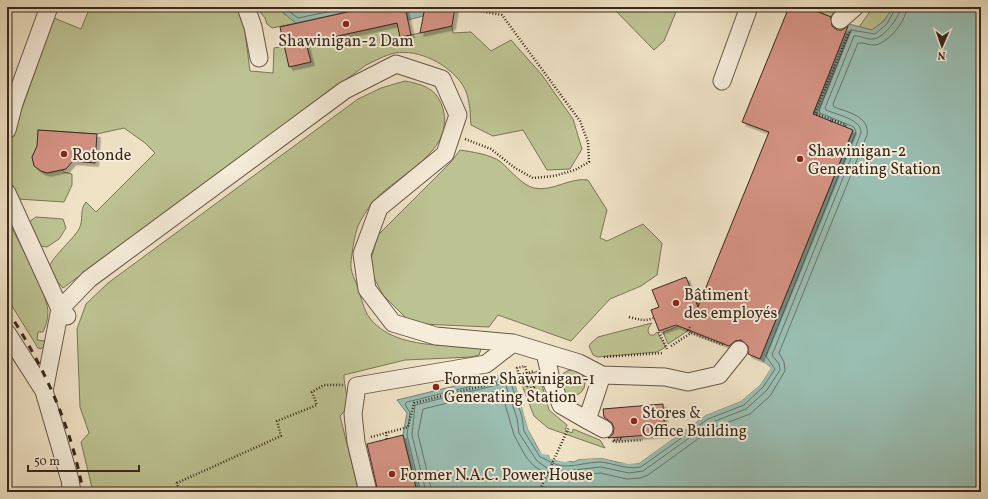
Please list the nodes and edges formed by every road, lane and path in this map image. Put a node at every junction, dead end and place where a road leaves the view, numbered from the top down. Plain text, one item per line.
1 (49, 7) edge
2 (246, 7) edge
3 (749, 7) edge
4 (480, 11) dead end
5 (847, 21) dead end
6 (259, 58) dead end
7 (722, 82) dead end
8 (8, 123) edge
9 (845, 127) dead end
10 (452, 133) junction
11 (7, 193) edge
12 (60, 309) junction
13 (629, 317) dead end
14 (653, 318) dead end
15 (690, 327) dead end
16 (659, 332) dead end
17 (7, 333) edge
18 (692, 333) junction
19 (707, 338) dead end
20 (513, 343) junction
21 (671, 346) dead end
22 (667, 349) dead end
23 (739, 350) dead end
24 (545, 353) junction
25 (663, 353) dead end
26 (604, 357) dead end
27 (527, 373) junction
28 (602, 375) junction
29 (344, 385) dead end
30 (44, 391) junction
31 (587, 420) junction
32 (570, 425) dead end
33 (386, 432) junction
34 (608, 434) joint
35 (370, 437) dead end
36 (387, 439) dead end
37 (643, 440) dead end
38 (72, 492) edge
39 (179, 492) edge
40 (368, 492) edge
41 (539, 492) edge

1 - 8 street
2 - 6 street
3 - 7 street
4 - 10 path
5 - 9 path
10 - 12 street
10 - 20 street
11 - 12 street
12 - 30 street
13 - 14 path
15 - 18 path
16 - 22 path
17 - 30 street
18 - 19 path
18 - 21 path
20 - 24 street
20 - 40 street
23 - 28 street
24 - 28 street
24 - 31 street
25 - 26 path
27 - 27 path
27 - 33 path
28 - 31 street
29 - 39 path
30 - 38 street
31 - 34 street
32 - 41 path
33 - 35 path
33 - 36 path
34 - 37 path

